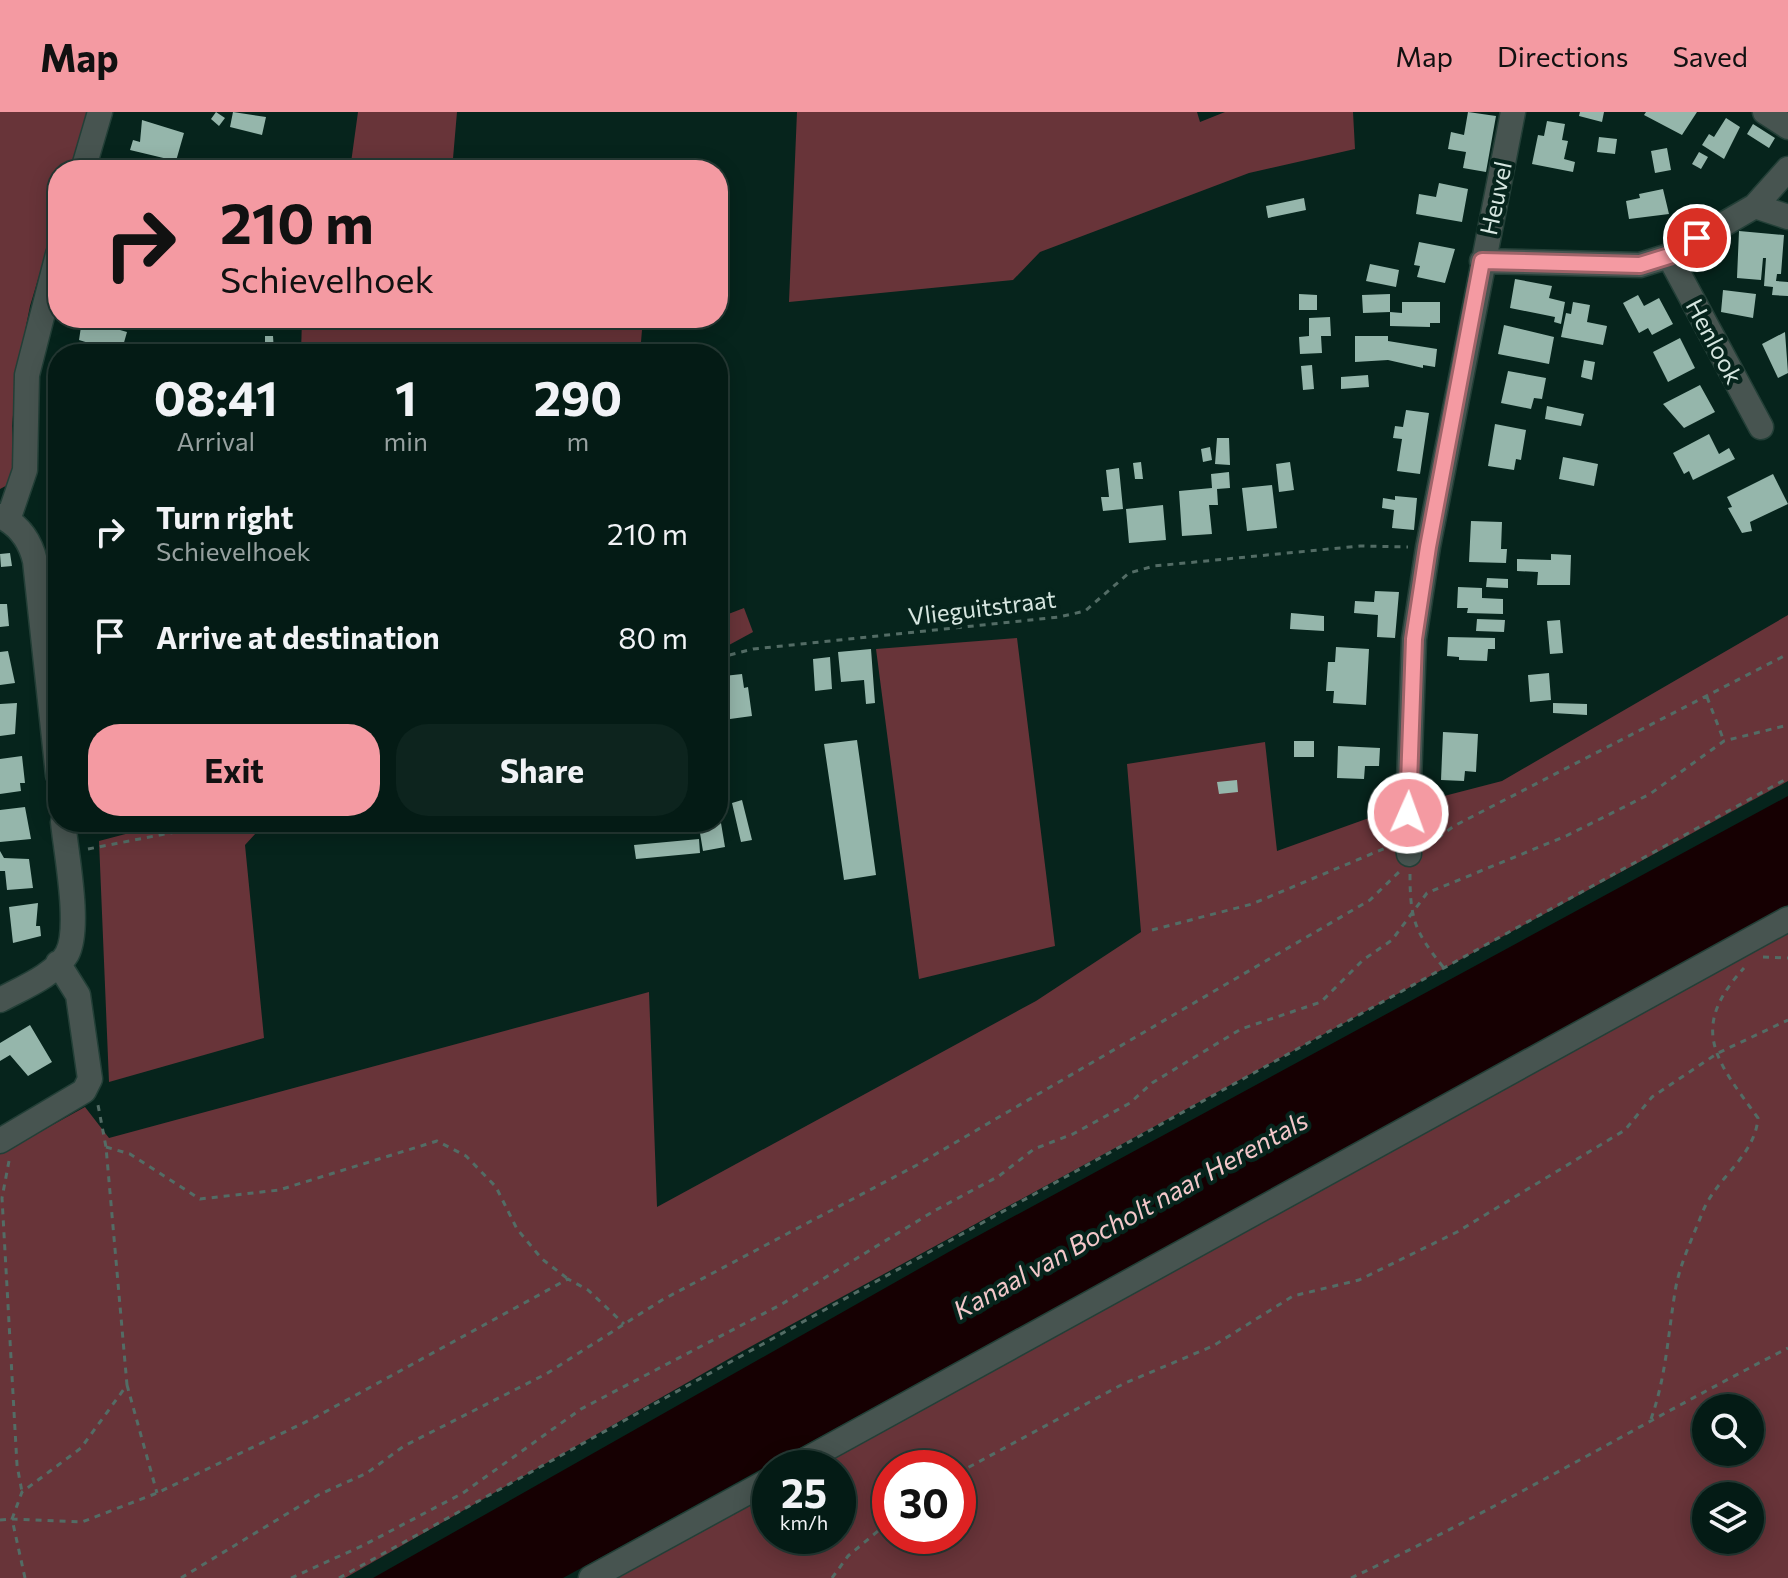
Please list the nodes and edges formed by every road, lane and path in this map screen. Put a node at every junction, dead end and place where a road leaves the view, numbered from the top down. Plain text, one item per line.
1 (100, 112) edge
2 (1513, 112) edge
3 (1765, 112) edge
4 (1788, 127) edge
5 (86, 160) edge
6 (1788, 169) edge
7 (1755, 206) junction
8 (1788, 217) edge
9 (1669, 256) junction
10 (1482, 261) junction
11 (48, 292) edge
12 (1761, 427) dead end
13 (4, 518) edge
14 (1428, 547) junction
15 (1788, 654) edge
16 (728, 655) edge
17 (48, 682) edge
18 (1707, 697) junction
19 (1788, 725) edge
20 (1724, 741) junction
21 (1788, 778) edge
22 (64, 832) edge
23 (175, 832) edge
24 (1408, 846) junction
25 (66, 853) junction
26 (1410, 912) junction
27 (1788, 919) edge
28 (1152, 930) dead end
29 (1755, 956) dead end
30 (1788, 958) edge
31 (58, 963) junction
32 (1747, 965) dead end
33 (1444, 968) junction
34 (0, 1000) edge
35 (1788, 1020) edge
36 (1718, 1053) junction
37 (90, 1079) junction
38 (6, 1137) edge
39 (106, 1147) junction
40 (568, 1279) junction
41 (624, 1324) junction
42 (1788, 1348) edge
43 (127, 1385) junction
44 (1651, 1419) junction
45 (824, 1450) edge
46 (976, 1463) edge
47 (752, 1490) edge
48 (22, 1492) junction
49 (157, 1493) junction
50 (12, 1519) junction
51 (0, 1520) edge
52 (872, 1536) edge
53 (25, 1578) edge
54 (181, 1578) edge
55 (291, 1578) edge
56 (339, 1578) edge
57 (591, 1578) edge
58 (832, 1578) edge
59 (1351, 1578) edge

1 - 5 street
2 - 10 street, Heuvel
3 - 4 street
6 - 7 street
7 - 8 street
7 - 9 street
9 - 10 street
9 - 12 street, Henlook
10 - 14 street, Heuvel
11 - 13 street
13 - 17 street
14 - 16 path, Vlieguitstraat
14 - 24 street, Heuvel
15 - 18 path
18 - 20 path
18 - 24 path
19 - 20 path
20 - 26 path
21 - 33 path
22 - 25 street
23 - 25 path
24 - 26 path
24 - 28 path
24 - 41 path
25 - 31 street
26 - 33 path
26 - 55 path
27 - 45 street
29 - 30 path
31 - 34 street
31 - 37 street
32 - 36 path
33 - 56 path
35 - 36 path
36 - 44 path
36 - 46 path
37 - 38 street
37 - 39 path
38 - 48 path
39 - 40 path
39 - 43 path
40 - 41 path
40 - 49 path
41 - 54 path
42 - 44 path
43 - 48 path
43 - 49 path
44 - 59 path
47 - 57 street
48 - 50 path
49 - 50 path
50 - 51 path
50 - 53 path
52 - 58 path

